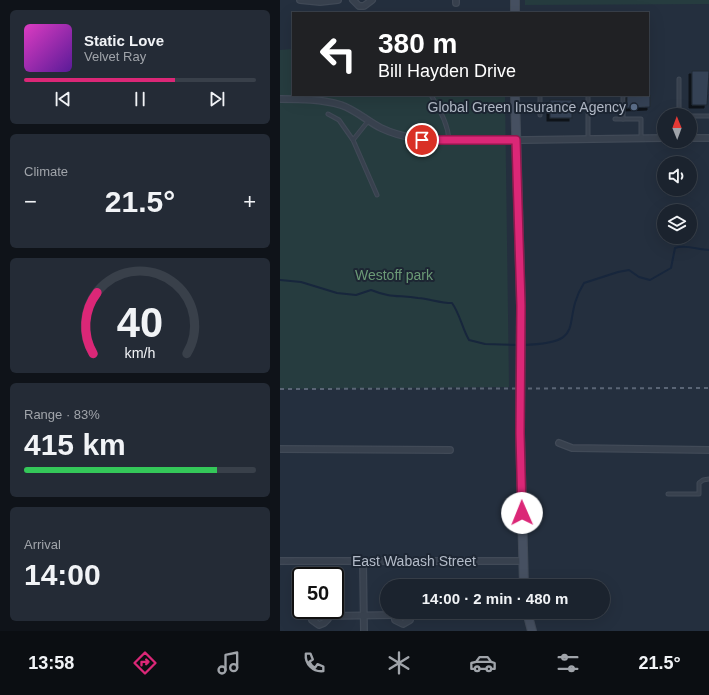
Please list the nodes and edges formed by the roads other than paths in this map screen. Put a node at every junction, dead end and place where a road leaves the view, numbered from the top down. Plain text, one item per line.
1 (300, 0) edge
2 (338, 0) edge
3 (353, 0) edge
4 (372, 0) edge
5 (515, 0) edge
6 (515, 12) edge
7 (679, 79) dead end
8 (432, 96) edge
9 (515, 96) edge
10 (540, 96) edge
11 (588, 96) edge
12 (623, 96) edge
13 (280, 99) edge
14 (679, 108) edge
15 (328, 114) dead end
16 (540, 115) dead end
17 (697, 116) edge
18 (709, 116) edge
19 (615, 119) dead end
20 (623, 119) junction
21 (369, 120) junction
22 (641, 138) junction
23 (657, 138) edge
24 (697, 138) edge
25 (709, 138) edge
26 (588, 139) junction
27 (353, 140) junction
28 (516, 140) junction
29 (449, 141) junction
30 (377, 195) dead end
31 (559, 443) dead end
32 (280, 449) edge
33 (450, 450) dead end
34 (709, 450) edge
35 (709, 479) edge
36 (668, 494) dead end
37 (280, 561) edge
38 (363, 561) junction
39 (523, 561) junction
40 (524, 579) edge
41 (380, 614) edge
42 (344, 616) edge
43 (364, 616) junction
44 (312, 619) edge
45 (326, 619) edge
46 (395, 619) edge
47 (410, 619) edge
48 (529, 619) edge
49 (364, 631) edge
50 (532, 631) edge

1 - 2 street
3 - 4 street
5 - 6 main road
7 - 14 lane
8 - 29 lane
9 - 28 main road
10 - 16 lane
11 - 26 lane
12 - 20 lane
13 - 21 street
15 - 27 lane
17 - 18 lane
19 - 20 lane
20 - 22 lane
21 - 27 lane
21 - 29 street
22 - 23 street
22 - 26 street
24 - 25 street
26 - 28 street
27 - 30 lane
28 - 29 street
28 - 39 main road, bridge
31 - 34 street
32 - 33 street
35 - 36 lane
37 - 38 street, East Wabash Street
38 - 39 street, East Wabash Street
38 - 43 street
39 - 40 main road
41 - 43 street
42 - 43 street
43 - 49 street
44 - 45 street
46 - 47 street
48 - 50 main road

